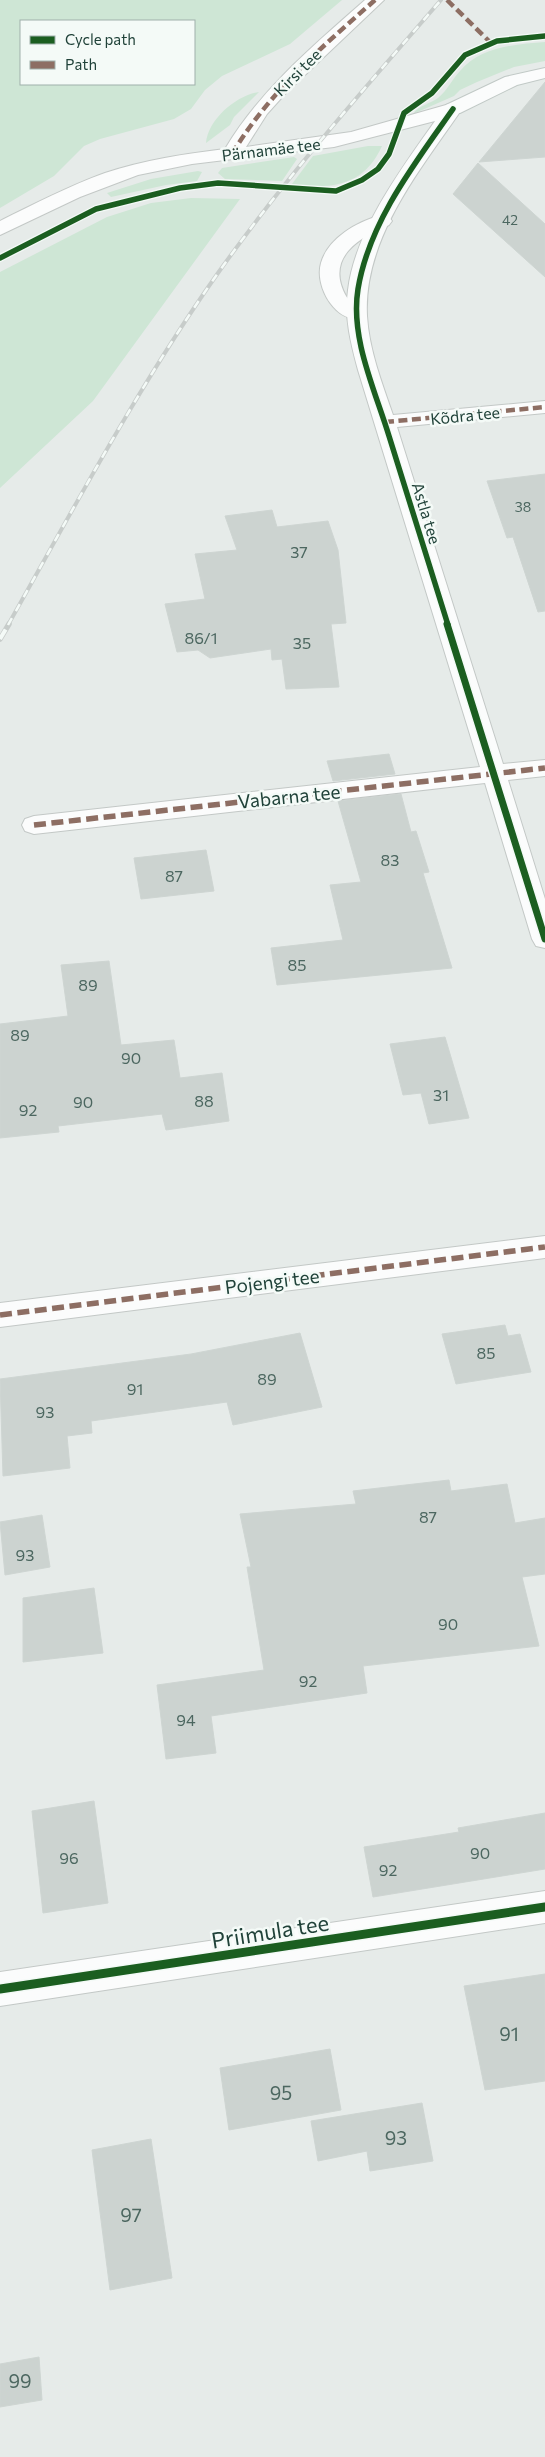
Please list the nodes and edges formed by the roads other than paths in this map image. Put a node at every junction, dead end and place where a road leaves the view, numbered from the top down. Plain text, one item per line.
1 (375, 0) edge
2 (545, 72) edge
3 (453, 109) junction
4 (232, 154) junction
5 (382, 221) junction
6 (0, 229) edge
7 (356, 314) junction
8 (545, 407) edge
9 (384, 422) junction
10 (545, 768) edge
11 (494, 774) junction
12 (34, 825) dead end
13 (545, 939) edge
14 (545, 1247) edge
15 (0, 1315) edge
16 (545, 1907) edge
17 (0, 1989) edge

1 - 4 street, Kirsi tee
2 - 3 street, Pärnamäe tee
3 - 4 street, Pärnamäe tee
3 - 5 street, Astla tee
4 - 6 street, Pärnamäe tee
5 - 7 street, Astla tee
5 - 7 street
7 - 9 street, Astla tee
8 - 9 street, Kõdra tee
9 - 11 street, Astla tee
10 - 11 street, Vabarna tee
11 - 12 street, Vabarna tee
11 - 13 street, Astla tee
14 - 15 street, Pojengi tee
16 - 17 street, Priimula tee

